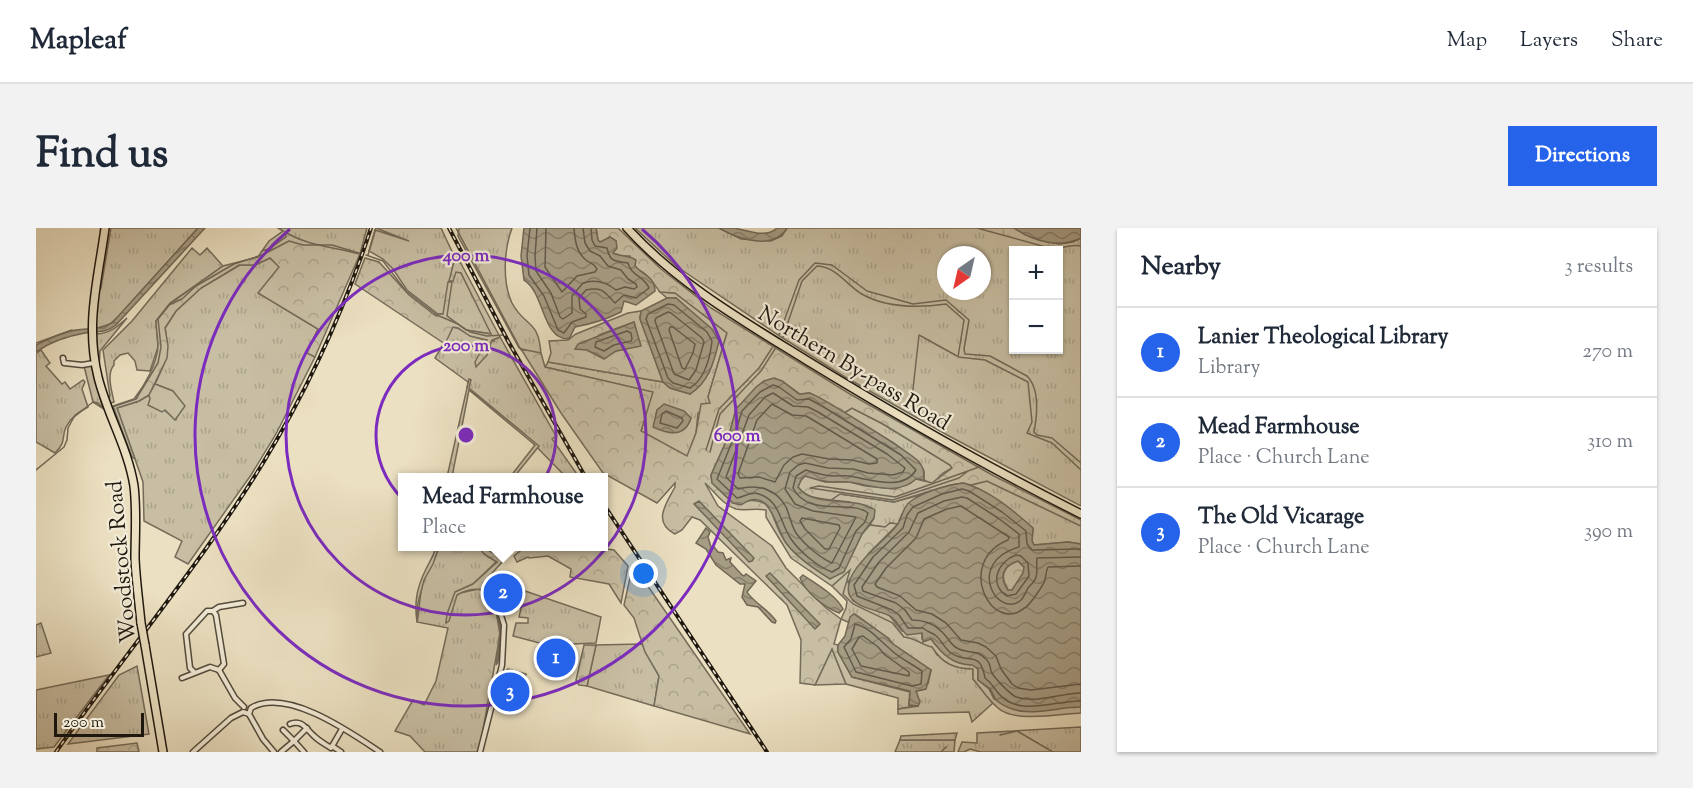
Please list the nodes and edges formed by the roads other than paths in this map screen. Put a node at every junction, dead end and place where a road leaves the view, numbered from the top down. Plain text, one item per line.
1 (105, 228) edge
2 (627, 228) edge
3 (63, 358) dead end
4 (95, 363) junction
5 (1081, 513) edge
6 (494, 592) dead end
7 (243, 603) dead end
8 (213, 611) junction
9 (219, 670) junction
10 (194, 672) junction
11 (182, 678) dead end
12 (251, 708) junction
13 (244, 709) junction
14 (249, 714) junction
15 (290, 724) dead end
16 (307, 728) junction
17 (342, 729) junction
18 (283, 730) dead end
19 (294, 741) junction
20 (332, 746) junction
21 (199, 750) edge
22 (163, 752) edge
23 (193, 752) edge
24 (274, 752) edge
25 (281, 752) edge
26 (304, 752) edge
27 (341, 752) edge
28 (380, 752) edge
29 (480, 752) edge

1 - 4 highway, Woodstock Road
2 - 5 highway, Northern By-pass Road
3 - 4 street
4 - 22 highway, Woodstock Road, bridge
6 - 29 street
7 - 8 street
8 - 9 street
8 - 10 street
9 - 10 street
9 - 13 street
10 - 11 street
12 - 13 street
12 - 14 street
12 - 17 street
13 - 14 street
13 - 21 street
14 - 24 street
15 - 16 street
16 - 19 street
16 - 20 street
17 - 20 street
17 - 28 street
18 - 19 street
19 - 25 street
19 - 26 street
20 - 27 street
21 - 23 street

